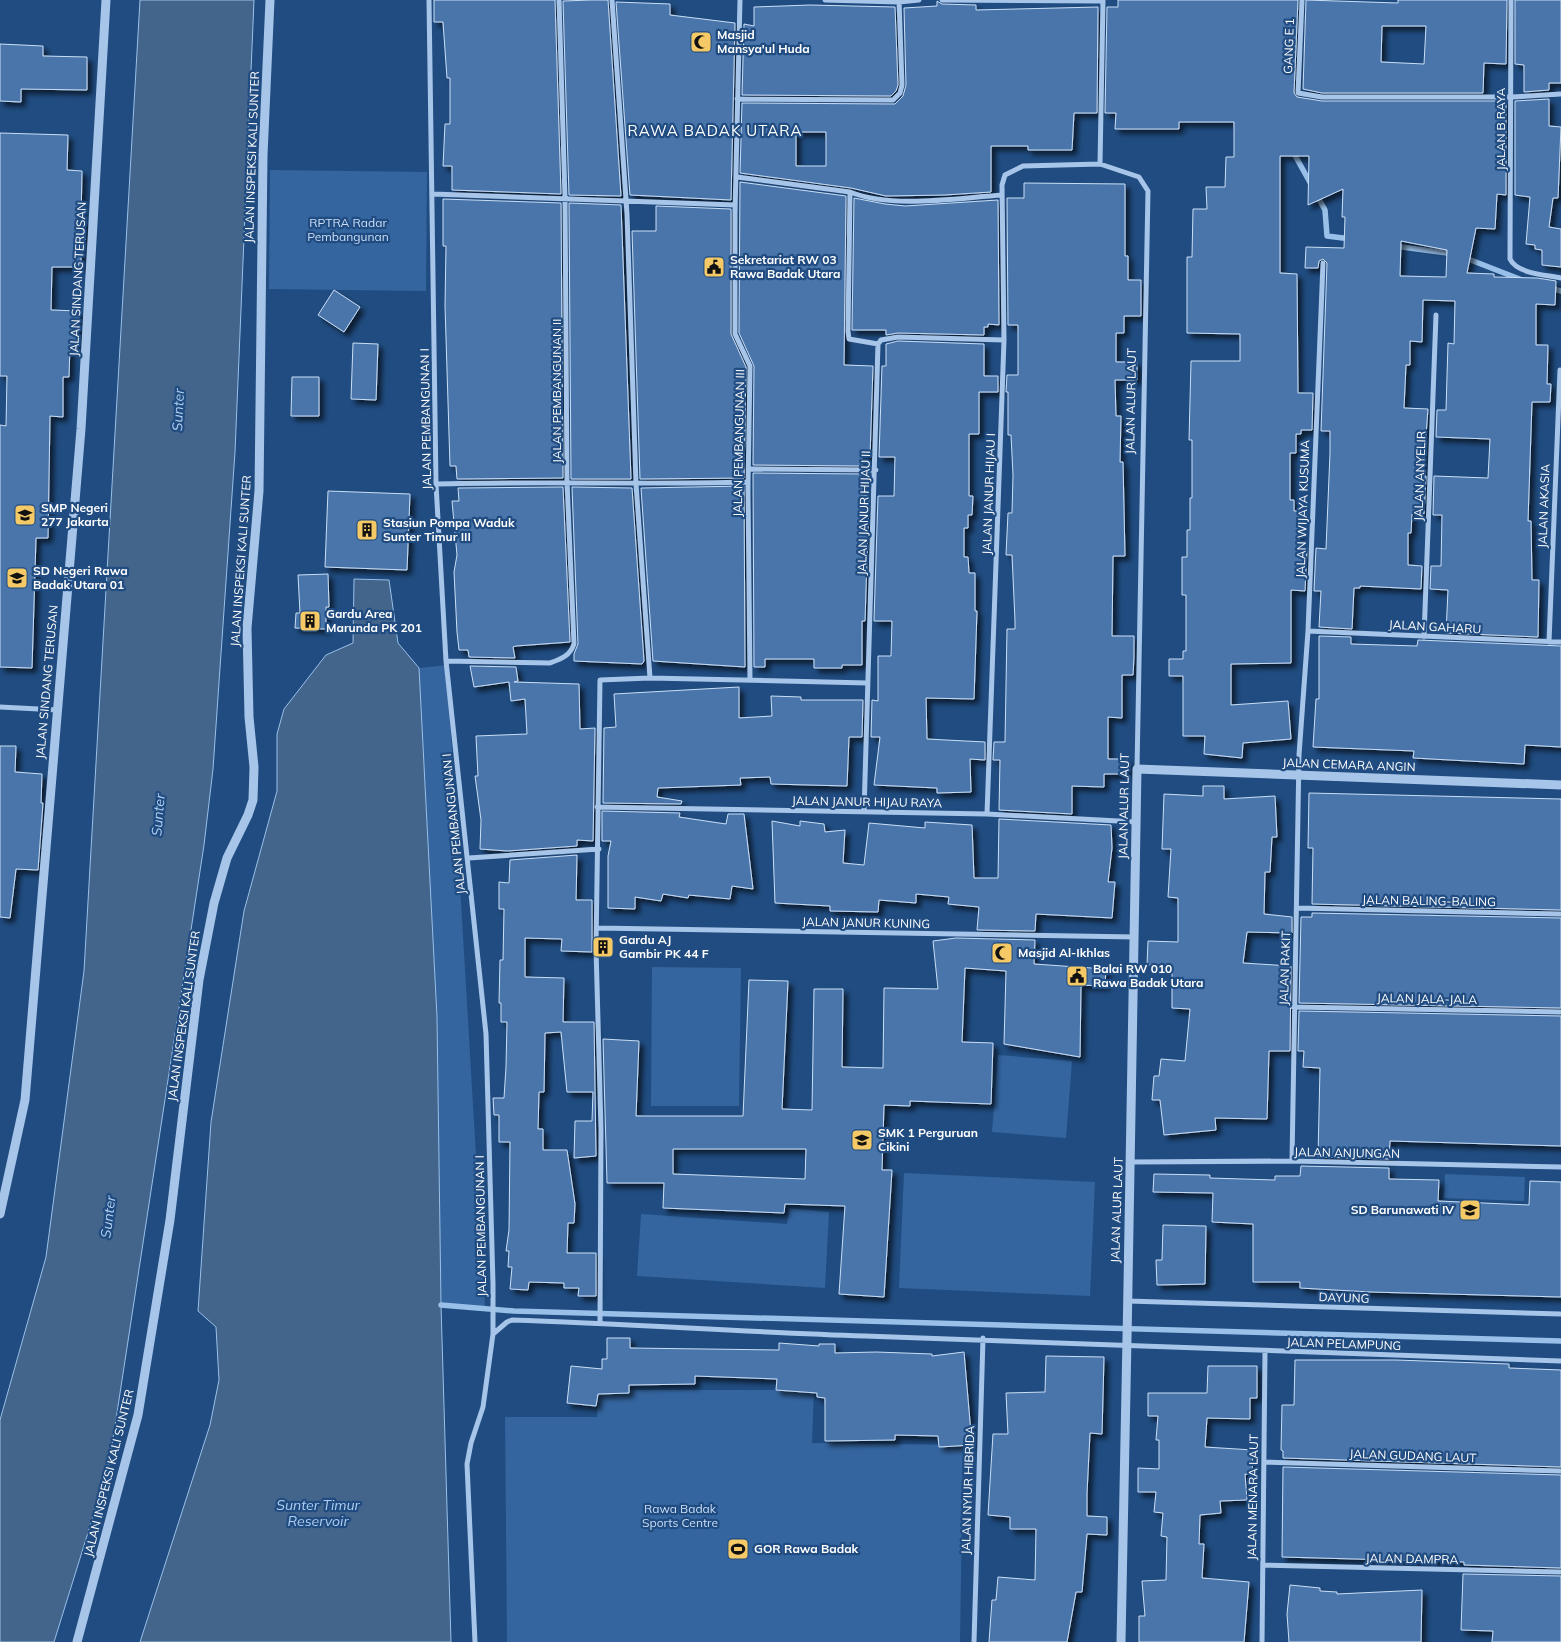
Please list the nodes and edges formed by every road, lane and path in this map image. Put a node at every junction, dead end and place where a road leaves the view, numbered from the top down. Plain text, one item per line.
1 (106, 0) edge
2 (270, 0) edge
3 (429, 0) edge
4 (559, 0) edge
5 (612, 0) edge
6 (740, 0) edge
7 (825, 0) edge
8 (906, 0) edge
9 (918, 0) edge
10 (942, 0) edge
11 (1302, 0) edge
12 (1511, 0) edge
13 (899, 1) edge
14 (1103, 1) edge
15 (1561, 94) edge
16 (1512, 97) junction
17 (737, 99) junction
18 (1100, 164) junction
19 (737, 178) junction
20 (850, 192) junction
21 (433, 194) junction
22 (1002, 195) junction
23 (565, 198) junction
24 (626, 203) junction
25 (735, 205) junction
26 (1323, 264) dead end
27 (1561, 278) edge
28 (1436, 315) dead end
29 (1004, 340) junction
30 (878, 344) junction
31 (1560, 370) edge
32 (748, 469) junction
33 (876, 470) junction
34 (567, 482) junction
35 (748, 482) junction
36 (436, 484) junction
37 (636, 484) junction
38 (1308, 631) junction
39 (1424, 636) junction
40 (1549, 642) junction
41 (1561, 642) edge
42 (446, 661) junction
43 (650, 678) junction
44 (750, 680) junction
45 (868, 683) junction
46 (0, 707) edge
47 (58, 710) junction
48 (1137, 769) junction
49 (1298, 776) junction
50 (1561, 785) edge
51 (597, 807) junction
52 (864, 812) junction
53 (987, 814) junction
54 (1136, 822) junction
55 (599, 849) junction
56 (469, 858) junction
57 (1297, 908) junction
58 (1561, 914) edge
59 (597, 928) junction
60 (1134, 937) junction
61 (1293, 1007) junction
62 (1561, 1012) edge
63 (1292, 1161) junction
64 (1132, 1162) junction
65 (1561, 1168) edge
66 (0, 1214) edge
67 (1127, 1303) junction
68 (1561, 1314) edge
69 (600, 1322) junction
70 (493, 1334) junction
71 (983, 1338) junction
72 (1126, 1345) junction
73 (1265, 1352) junction
74 (1561, 1361) edge
75 (1264, 1462) junction
76 (1561, 1471) edge
77 (1263, 1565) junction
78 (1561, 1572) edge
79 (77, 1642) edge
80 (475, 1642) edge
81 (974, 1642) edge
82 (1121, 1642) edge
83 (1262, 1642) edge

1 - 47 street, JALAN SINDANG TERUSAN
2 - 79 street, JALAN INSPEKSI KALI SUNTER
3 - 21 street, JALAN PEMBANGUNAN I
4 - 23 street, JALAN PEMBANGUNAN II
5 - 24 street
6 - 17 street, JALAN PEMBANGUNAN III
7 - 13 street
8 - 9 street
8 - 13 street
10 - 14 street
11 - 16 street, GANG E 1
12 - 16 street, JALAN B RAYA
13 - 17 street
14 - 18 street
15 - 16 street
16 - 27 street, JALAN B RAYA
17 - 19 street, JALAN PEMBANGUNAN III
18 - 22 street, JALAN JANUR HIJAU I
18 - 48 street, JALAN ALUR LAUT
19 - 20 street
19 - 25 street, JALAN PEMBANGUNAN III
20 - 22 street
20 - 30 street
21 - 23 street
21 - 36 street, JALAN PEMBANGUNAN I
22 - 29 street, JALAN JANUR HIJAU I
23 - 24 street
23 - 34 street, JALAN PEMBANGUNAN II
24 - 25 street
24 - 37 street
25 - 32 street, JALAN PEMBANGUNAN III
26 - 38 street, JALAN WIJAYA KUSUMA
28 - 39 street, JALAN ANYELIR
29 - 30 street
29 - 53 street, JALAN JANUR HIJAU I
30 - 33 street, JALAN JANUR HIJAU II
31 - 40 street, JALAN AKASIA
32 - 33 street
32 - 35 street, JALAN PEMBANGUNAN III
33 - 45 street, JALAN JANUR HIJAU II
34 - 36 street
34 - 37 street
34 - 42 street, JALAN PEMBANGUNAN II
35 - 37 street
35 - 44 street, JALAN PEMBANGUNAN III
36 - 42 street, JALAN PEMBANGUNAN I
37 - 43 street
38 - 39 street, JALAN GAHARU
38 - 49 street, JALAN WIJAYA KUSUMA
39 - 40 street, JALAN GAHARU
40 - 41 street, JALAN GAHARU
42 - 56 street, JALAN PEMBANGUNAN I
43 - 44 street
43 - 51 street
44 - 45 street
45 - 52 street, JALAN JANUR HIJAU II
46 - 47 street
47 - 66 street, JALAN SINDANG TERUSAN
48 - 49 street, JALAN CEMARA ANGIN
48 - 54 street, JALAN ALUR LAUT
49 - 50 street, JALAN CEMARA ANGIN
49 - 57 street, JALAN RAKIT
51 - 52 street, JALAN JANUR HIJAU RAYA
51 - 55 street
52 - 53 street, JALAN JANUR HIJAU RAYA
53 - 54 street, JALAN JANUR HIJAU RAYA
54 - 60 street, JALAN ALUR LAUT
55 - 56 street
55 - 59 street
56 - 70 street, JALAN PEMBANGUNAN I
57 - 58 street, JALAN BALING-BALING
57 - 61 street, JALAN RAKIT
59 - 60 street, JALAN JANUR KUNING
59 - 69 street
60 - 64 street, JALAN ALUR LAUT
61 - 62 street, JALAN JALA-JALA
61 - 63 street, JALAN RAKIT
63 - 64 street, JALAN ANJUNGAN
63 - 65 street, JALAN ANJUNGAN
64 - 67 street, JALAN ALUR LAUT
67 - 68 street, DAYUNG
67 - 72 street, JALAN ALUR LAUT
69 - 70 street, JALAN PELAMPUNG
69 - 71 street, JALAN PELAMPUNG
70 - 80 street, JALAN PEMBANGUNAN I
71 - 72 street, JALAN PELAMPUNG
71 - 81 street, JALAN NYIUR HIBRIDA
72 - 73 street, JALAN PELAMPUNG
72 - 82 street, JALAN ALUR LAUT
73 - 74 street, JALAN PELAMPUNG
73 - 75 street, JALAN MENARA LAUT
75 - 76 street, JALAN GUDANG LAUT
75 - 77 street, JALAN MENARA LAUT
77 - 78 street, JALAN DAMPRA
77 - 83 street, JALAN MENARA LAUT

